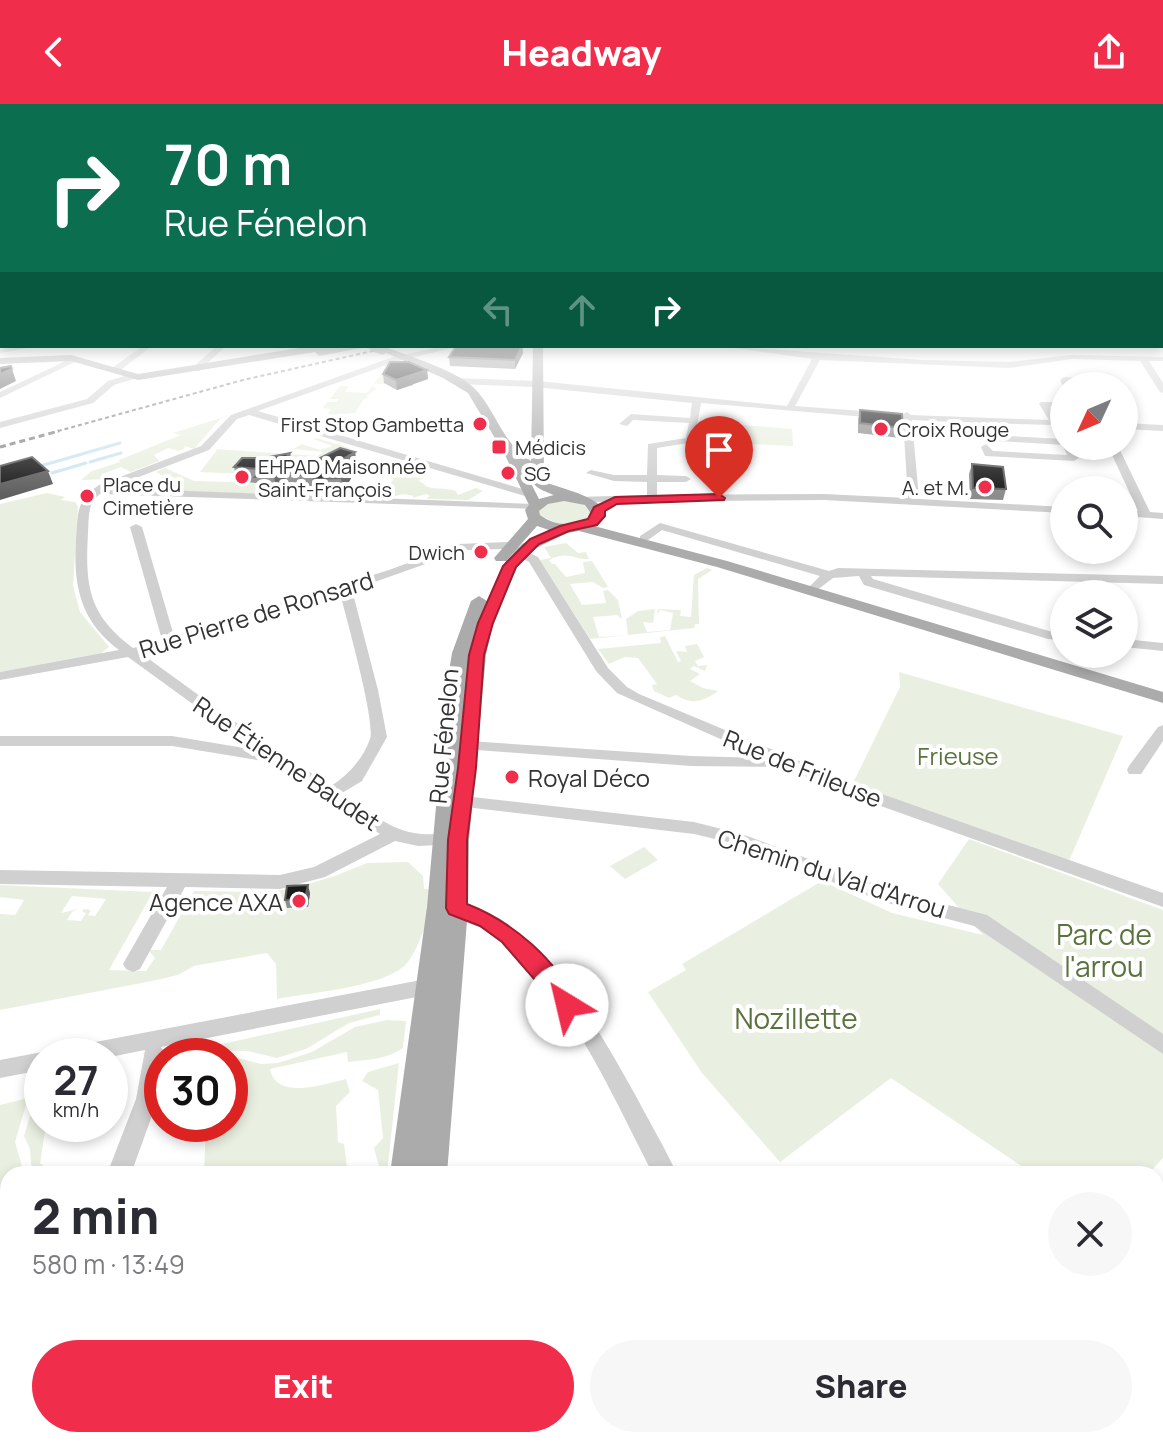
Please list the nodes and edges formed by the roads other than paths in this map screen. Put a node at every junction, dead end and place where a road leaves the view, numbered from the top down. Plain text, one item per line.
1 (49, 371) edge
2 (117, 371) edge
3 (174, 371) edge
4 (356, 371) edge
5 (433, 371) edge
6 (538, 371) edge
7 (810, 371) edge
8 (1151, 371) edge
9 (134, 376) junction
10 (456, 381) junction
11 (538, 385) junction
12 (1163, 390) edge
13 (0, 395) edge
14 (697, 400) junction
15 (790, 408) junction
16 (248, 412) junction
17 (907, 415) junction
18 (976, 418) junction
19 (695, 421) junction
20 (1050, 422) edge
21 (624, 424) dead end
22 (0, 425) edge
23 (1138, 427) edge
24 (1163, 428) edge
25 (1050, 441) edge
26 (986, 447) dead end
27 (510, 453) junction
28 (1050, 457) edge
29 (1120, 460) edge
30 (537, 470) junction
31 (591, 473) dead end
32 (651, 479) junction
33 (686, 479) dead end
34 (96, 491) junction
35 (578, 498) junction
36 (652, 498) junction
37 (629, 499) junction
38 (914, 501) junction
39 (532, 502) junction
40 (1050, 509) edge
41 (598, 514) junction
42 (1138, 514) edge
43 (1146, 515) junction
44 (1163, 516) edge
45 (136, 527) dead end
46 (572, 528) junction
47 (644, 538) junction
48 (514, 549) junction
49 (708, 560) junction
50 (863, 573) junction
51 (833, 574) junction
52 (1163, 580) edge
53 (345, 588) junction
54 (812, 590) junction
55 (1050, 635) edge
56 (169, 642) junction
57 (1138, 644) edge
58 (1163, 647) edge
59 (128, 653) junction
60 (0, 676) edge
61 (1163, 698) edge
62 (1163, 730) edge
63 (0, 741) edge
64 (469, 746) junction
65 (280, 759) junction
66 (787, 763) junction
67 (1135, 770) dead end
68 (331, 793) junction
69 (463, 802) junction
70 (393, 835) junction
71 (450, 840) junction
72 (0, 877) edge
73 (179, 882) junction
74 (451, 891) junction
75 (1163, 900) edge
76 (133, 964) dead end
77 (440, 984) junction
78 (128, 1045) edge
79 (1163, 1045) edge
80 (24, 1064) edge
81 (0, 1069) edge
82 (144, 1107) edge
83 (122, 1166) edge
84 (406, 1166) edge
85 (433, 1166) edge
86 (661, 1166) edge

1 - 13 street
2 - 9 main road
3 - 9 main road
4 - 16 street
5 - 10 main road
6 - 11 main road
7 - 15 street
8 - 12 street
9 - 22 street
10 - 11 street
10 - 27 main road
11 - 14 street
11 - 30 main road
14 - 15 street
14 - 19 street
15 - 17 street
16 - 34 street
16 - 39 street
17 - 18 street
17 - 38 street
18 - 20 street
18 - 25 street
19 - 21 street
19 - 32 street
23 - 24 street
26 - 28 street
27 - 30 main road
27 - 39 main road
29 - 43 street
30 - 35 main road
31 - 32 street
32 - 33 street
32 - 36 street
34 - 39 street
34 - 59 street, Rue Étienne Baudet
35 - 37 street
35 - 39 main road
35 - 41 main road
36 - 37 street
36 - 38 street
37 - 41 street
38 - 40 street
39 - 46 main road
39 - 48 main road, Rue Fénelon
41 - 46 main road
41 - 47 main road
42 - 43 street
43 - 44 street
45 - 56 street
46 - 48 main road
46 - 49 main road
47 - 49 main road
47 - 51 street
48 - 53 street, Rue Pierre de Ronsard
48 - 64 main road, Rue Fénelon
48 - 66 street, Rue de Frileuse
48 - 71 main road, Rue Fénelon
49 - 54 main road
50 - 51 street
50 - 52 street
50 - 55 street
51 - 54 street
53 - 56 street, Rue Pierre de Ronsard
53 - 68 street
54 - 61 main road
56 - 59 street, Rue Pierre de Ronsard
57 - 58 street
59 - 60 street, Rue Pierre de Ronsard
59 - 65 street, Rue Étienne Baudet
62 - 67 street
63 - 65 street
64 - 66 street
64 - 69 main road, Rue Fénelon
65 - 68 street, Rue Étienne Baudet
66 - 75 street, Rue de Frileuse
68 - 70 street, Rue Étienne Baudet
69 - 71 main road, Rue Fénelon
69 - 79 street, Chemin du Val d'Arrou
70 - 71 street, Rue Étienne Baudet
70 - 73 street
71 - 74 main road, Rue Fénelon
72 - 73 street
73 - 76 street
74 - 77 main road
74 - 77 main road
74 - 86 street
77 - 78 street
77 - 84 main road
77 - 85 main road
80 - 81 street
82 - 83 street

